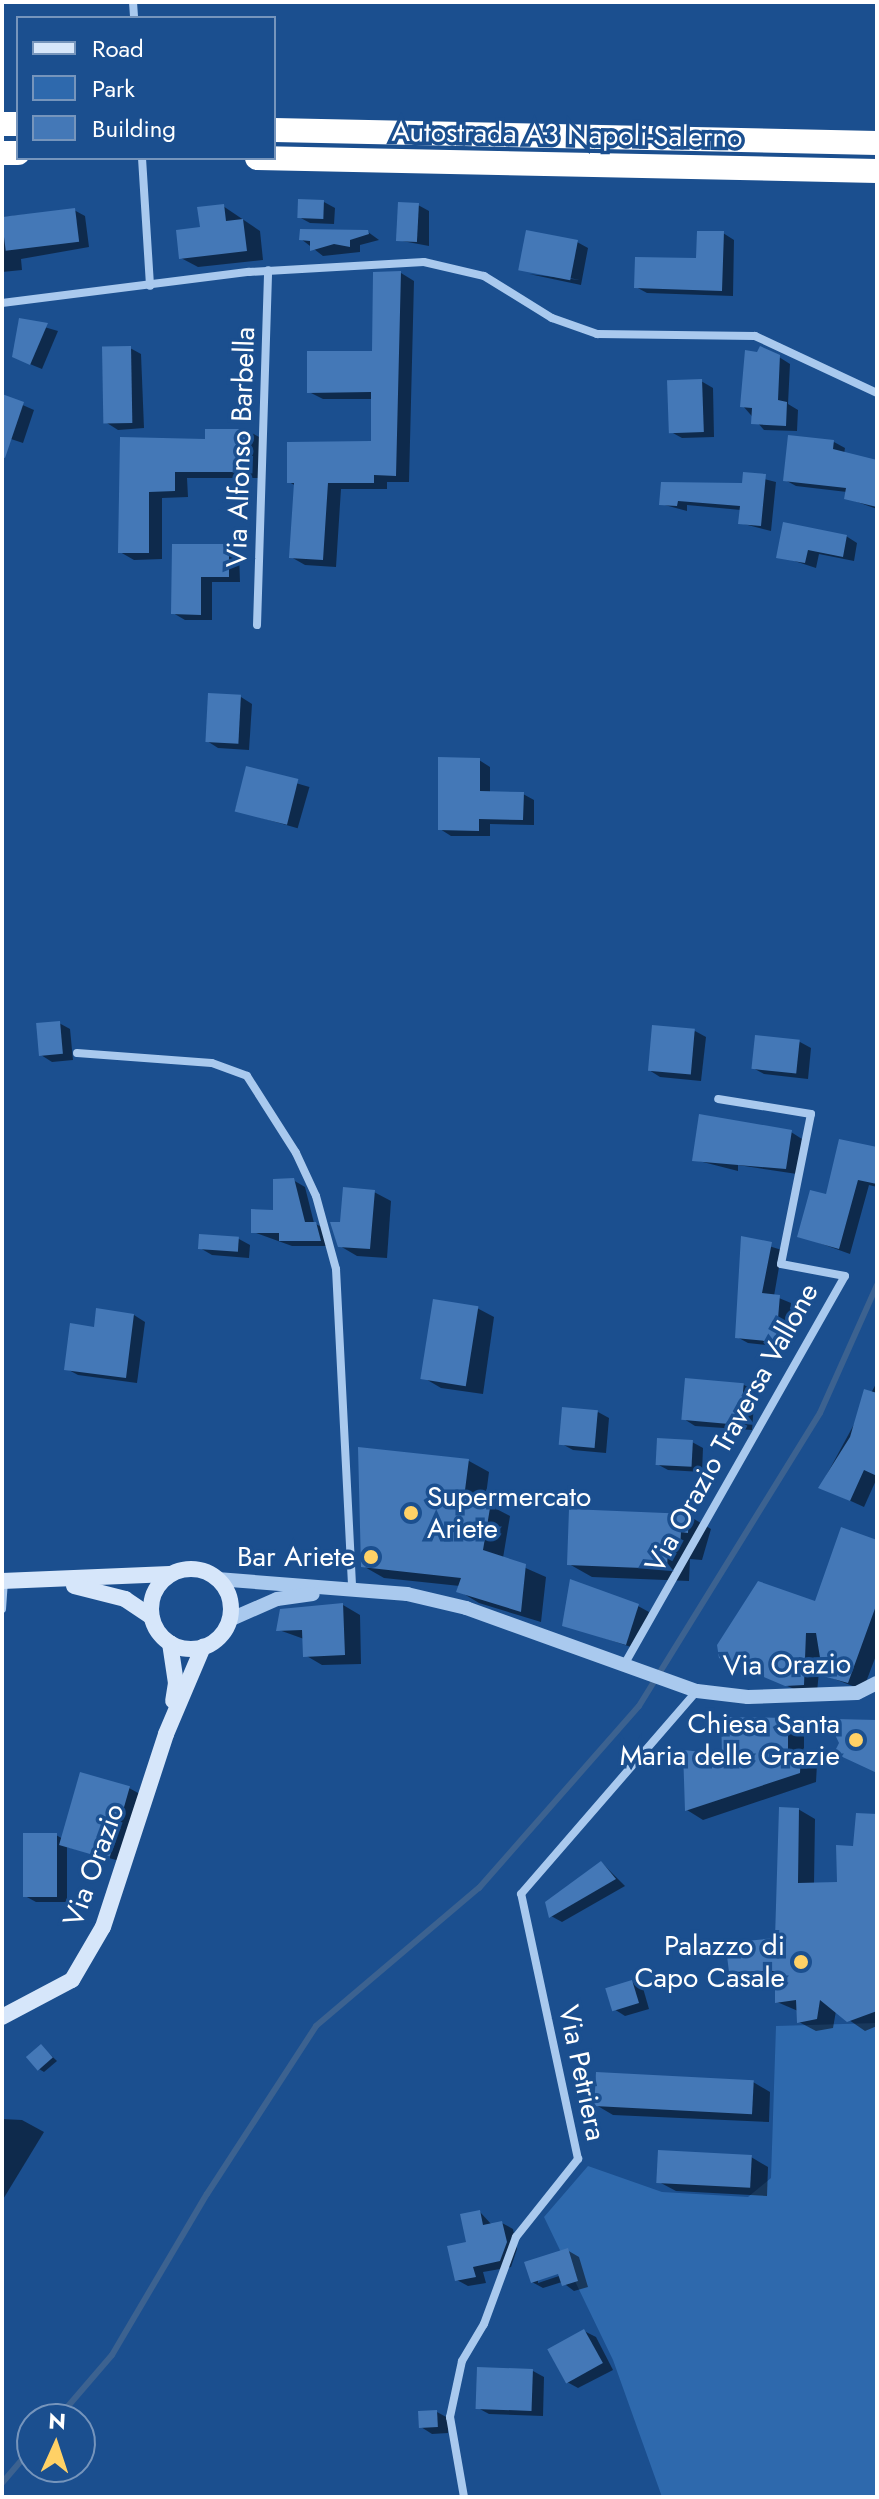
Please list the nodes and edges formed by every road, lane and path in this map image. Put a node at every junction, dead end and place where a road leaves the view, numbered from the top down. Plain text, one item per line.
1 (276, 130) edge
2 (877, 143) edge
3 (276, 158) edge
4 (142, 160) edge
5 (877, 171) edge
6 (268, 270) junction
7 (150, 286) junction
8 (2, 303) edge
9 (877, 393) edge
10 (257, 625) dead end
11 (77, 1053) dead end
12 (718, 1099) dead end
13 (170, 1574) junction
14 (217, 1579) junction
15 (3, 1581) edge
16 (61, 1583) junction
17 (345, 1591) junction
18 (2, 1609) edge
19 (152, 1617) junction
20 (229, 1620) junction
21 (170, 1643) junction
22 (203, 1647) junction
23 (624, 1666) junction
24 (877, 1683) edge
25 (697, 1691) junction
26 (166, 1734) junction
27 (2, 2017) edge
28 (464, 2497) edge

1 - 2 highway, Autostrada A3 Napoli-Salerno
3 - 5 highway, Autostrada A3 Napoli-Salerno
4 - 7 street
6 - 7 street
6 - 9 street
6 - 10 street, Via Alfonso Barbella
7 - 8 street
11 - 17 street
12 - 23 street, Via Orazio Traversa Vallone
13 - 14 main road
13 - 16 main road
13 - 19 main road
14 - 17 street
14 - 20 main road
15 - 16 main road
15 - 18 street
16 - 19 main road
17 - 20 street
17 - 23 street
19 - 21 main road
20 - 22 main road
21 - 22 main road
21 - 26 main road
22 - 26 main road
23 - 25 street, Via Orazio
24 - 25 street, Via Orazio
25 - 28 street, Via Petriera
26 - 27 main road, Via Orazio

